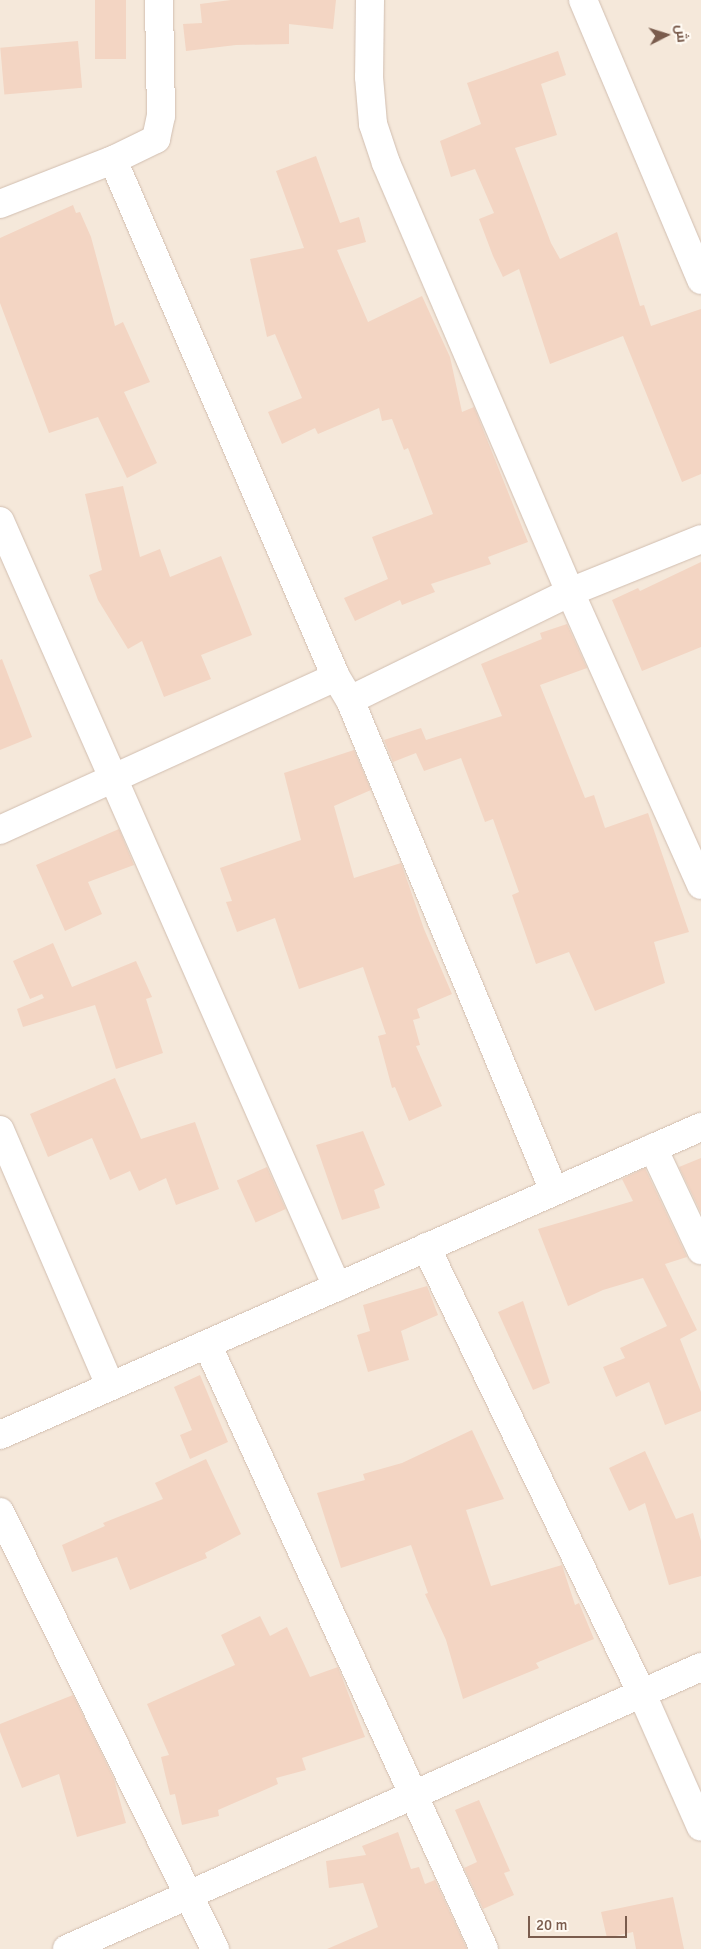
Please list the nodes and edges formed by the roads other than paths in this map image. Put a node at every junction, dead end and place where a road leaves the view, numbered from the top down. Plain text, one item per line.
1 (159, 0) edge
2 (370, 0) edge
3 (583, 0) edge
4 (113, 160) junction
5 (0, 204) edge
6 (701, 280) edge
7 (0, 521) edge
8 (701, 539) edge
9 (570, 592) junction
10 (336, 677) junction
11 (350, 700) junction
12 (112, 778) junction
13 (0, 830) edge
14 (701, 885) edge
15 (701, 1127) edge
16 (0, 1130) edge
17 (653, 1148) junction
18 (554, 1191) junction
19 (426, 1247) junction
20 (701, 1250) edge
21 (336, 1287) junction
22 (207, 1344) junction
23 (110, 1386) junction
24 (0, 1435) edge
25 (0, 1512) edge
26 (701, 1667) edge
27 (642, 1694) junction
28 (415, 1796) junction
29 (701, 1827) edge
30 (191, 1896) junction
31 (67, 1949) edge
32 (215, 1949) edge
33 (484, 1949) edge

1 - 4 street
2 - 9 street
3 - 6 street
4 - 5 street
4 - 10 street
7 - 12 street
8 - 9 street
9 - 11 street
9 - 14 street
10 - 11 street
10 - 12 street
11 - 18 street
12 - 13 street
12 - 21 street
15 - 17 street
16 - 23 street
17 - 18 street
17 - 20 street
18 - 19 street
19 - 21 street
19 - 27 street
21 - 22 street
22 - 23 street
22 - 28 street
23 - 24 street
25 - 30 street
26 - 27 street
27 - 28 street
27 - 29 street
28 - 30 street
28 - 33 street
30 - 31 street
30 - 32 street

